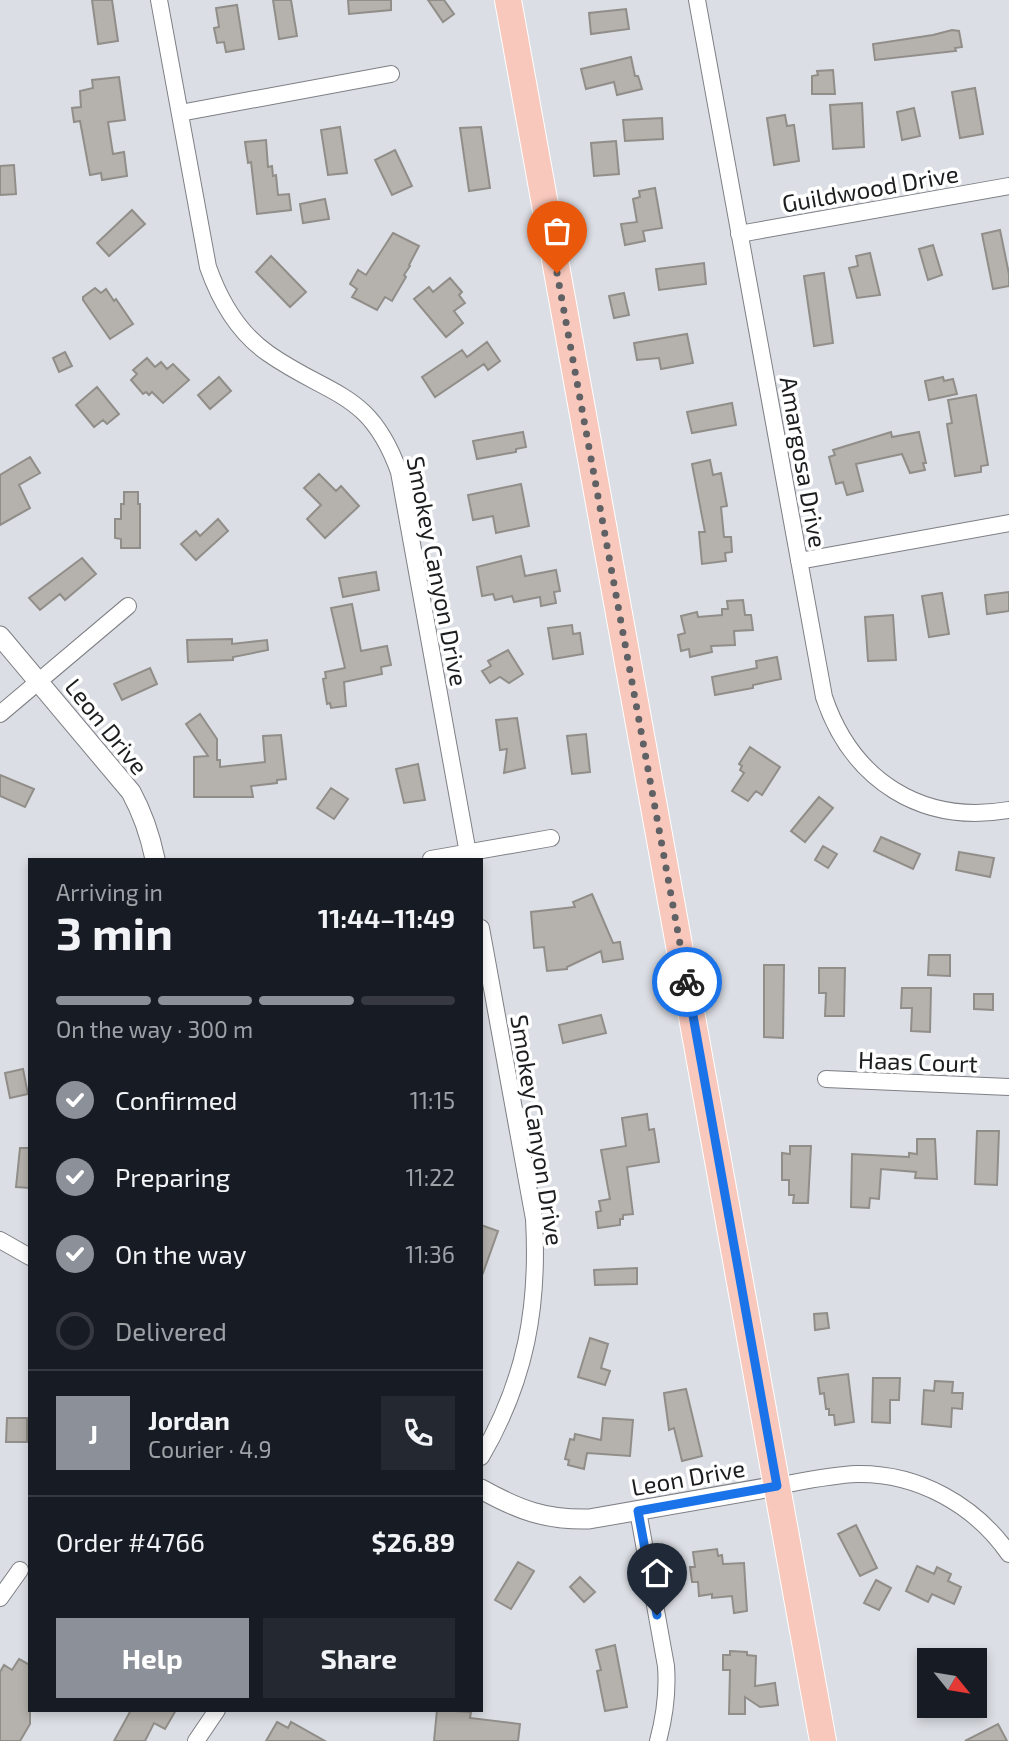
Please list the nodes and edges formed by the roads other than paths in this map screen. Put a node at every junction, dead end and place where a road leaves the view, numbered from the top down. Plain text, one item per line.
1 (159, 0) edge
2 (508, 0) edge
3 (697, 0) edge
4 (391, 74) dead end
5 (180, 113) junction
6 (1009, 186) edge
7 (740, 234) junction
8 (1009, 523) edge
9 (799, 561) junction
10 (128, 606) dead end
11 (0, 636) edge
12 (38, 681) junction
13 (0, 714) edge
14 (1009, 810) edge
15 (551, 838) dead end
16 (468, 856) edge
17 (155, 858) edge
18 (443, 858) edge
19 (483, 939) edge
20 (826, 1079) dead end
21 (1009, 1087) edge
22 (0, 1240) edge
23 (28, 1256) edge
24 (483, 1453) edge
25 (777, 1486) junction
26 (483, 1490) edge
27 (638, 1511) junction
28 (1008, 1549) edge
29 (20, 1570) dead end
30 (0, 1598) edge
31 (216, 1712) edge
32 (196, 1741) edge
33 (658, 1741) edge
34 (823, 1741) edge

1 - 5 street, Smokey Canyon Drive
2 - 25 main road
3 - 7 street, Amargosa Drive
4 - 5 street
5 - 16 street, Smokey Canyon Drive
6 - 7 street, Guildwood Drive
7 - 9 street, Amargosa Drive
8 - 9 street
9 - 14 street, Amargosa Drive
10 - 12 street
11 - 12 street, Leon Drive
12 - 13 street
12 - 17 street, Leon Drive
15 - 16 street
16 - 18 street
19 - 24 street, Smokey Canyon Drive
20 - 21 street, Haas Court
22 - 23 street
25 - 27 street, Leon Drive
25 - 28 street, Leon Drive
25 - 34 main road
26 - 27 street, Leon Drive
27 - 33 street
29 - 30 street
31 - 32 street

